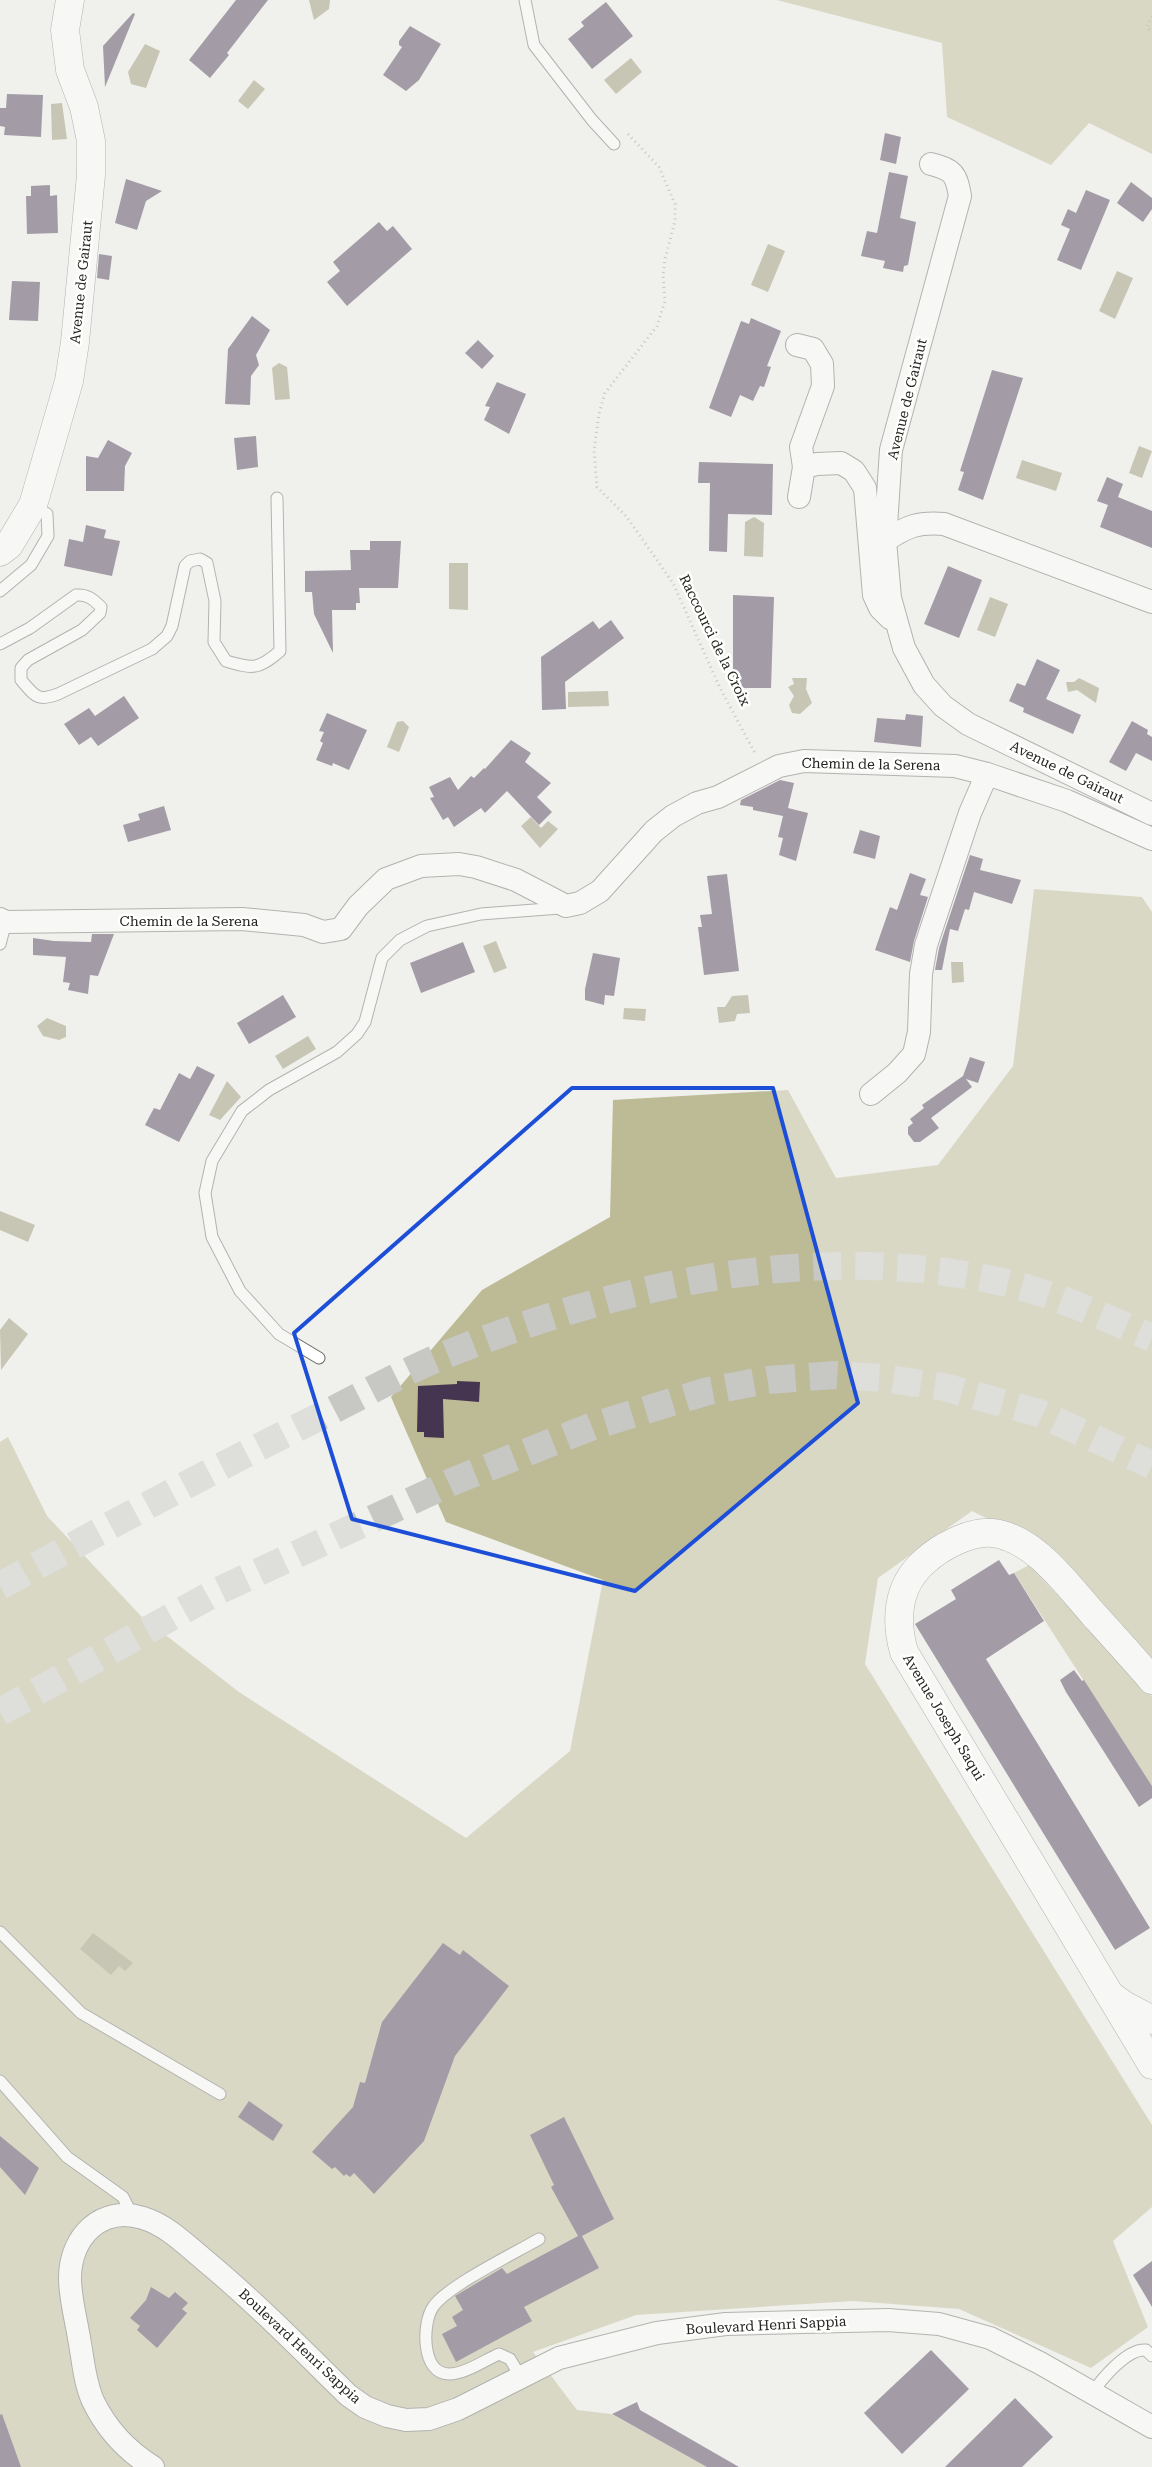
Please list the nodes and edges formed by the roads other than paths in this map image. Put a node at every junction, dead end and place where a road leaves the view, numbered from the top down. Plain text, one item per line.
1 (70, 0) edge
2 (525, 0) edge
3 (614, 144) dead end
4 (931, 164) dead end
5 (797, 345) dead end
6 (804, 466) junction
7 (799, 497) dead end
8 (277, 498) dead end
9 (33, 505) junction
10 (886, 541) junction
11 (0, 552) edge
12 (0, 590) edge
13 (1152, 602) edge
14 (898, 625) junction
15 (0, 644) edge
16 (987, 774) junction
17 (1152, 814) edge
18 (1152, 839) edge
19 (566, 906) junction
20 (2, 922) edge
21 (0, 944) edge
22 (871, 1094) dead end
23 (319, 1358) dead end
24 (1152, 1680) edge
25 (0, 1932) edge
26 (1108, 1992) junction
27 (1152, 2020) edge
28 (1152, 2065) edge
29 (0, 2081) edge
30 (220, 2094) dead end
31 (132, 2215) junction
32 (539, 2239) dead end
33 (1152, 2356) edge
34 (520, 2376) junction
35 (1092, 2393) junction
36 (1152, 2427) edge
37 (153, 2467) edge

1 - 9 street, Avenue de Gairaut
2 - 3 lane
4 - 10 street, Avenue de Gairaut
5 - 6 street
6 - 7 street
6 - 14 street
8 - 15 lane
9 - 11 street, Avenue de Gairaut
9 - 12 lane
10 - 13 street
10 - 14 street, Avenue de Gairaut
14 - 17 street, Avenue de Gairaut
16 - 18 street, Chemin de la Serena
16 - 19 street, Chemin de la Serena
16 - 22 street
19 - 20 street, Chemin de la Serena
19 - 23 lane
20 - 21 lane
24 - 26 street, Avenue Joseph Saqui
25 - 30 lane
26 - 27 street
26 - 28 street, Avenue Joseph Saqui
29 - 31 lane
31 - 34 street, Boulevard Henri Sappia
31 - 37 street, Boulevard Henri Sappia
32 - 34 lane
33 - 35 lane
34 - 35 street, Boulevard Henri Sappia
35 - 36 street, Boulevard Henri Sappia

